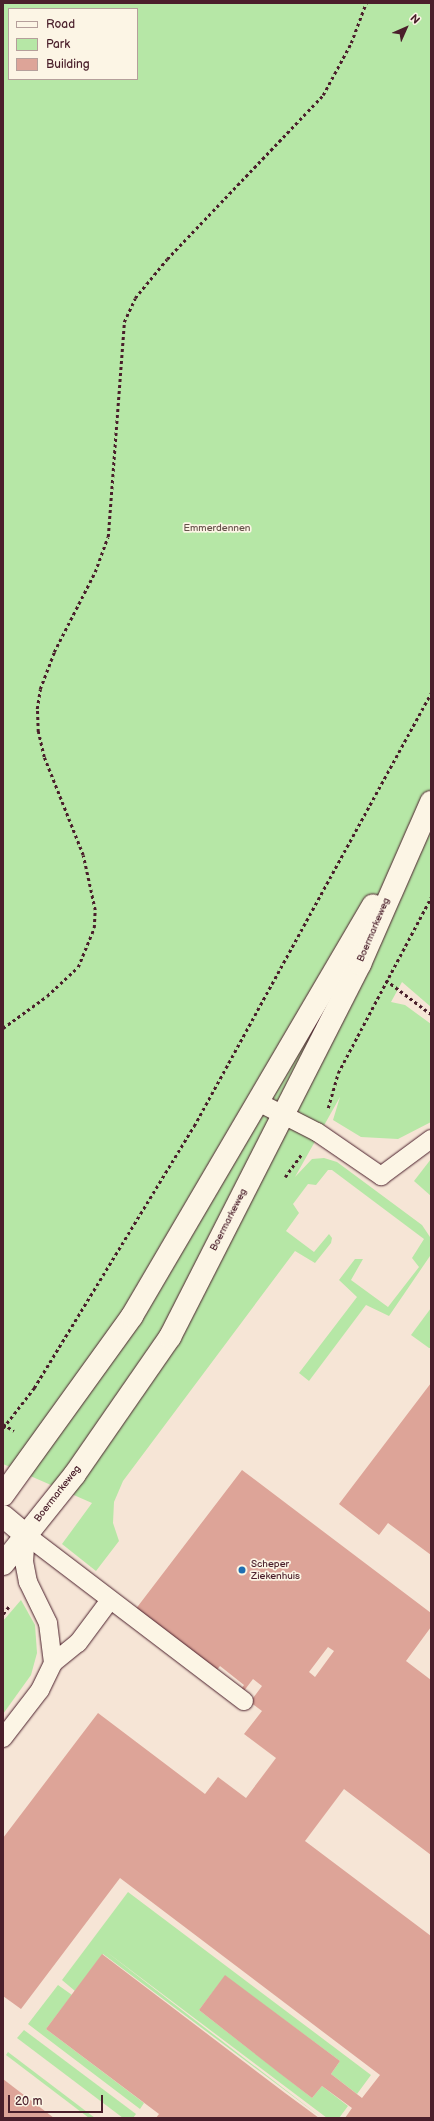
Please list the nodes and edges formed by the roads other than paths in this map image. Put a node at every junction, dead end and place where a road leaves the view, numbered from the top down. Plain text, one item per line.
1 (431, 802) edge
2 (409, 848) junction
3 (258, 1102) junction
4 (282, 1115) junction
5 (431, 1139) edge
6 (3, 1495) edge
7 (3, 1516) edge
8 (26, 1535) junction
9 (3, 1564) edge
10 (110, 1600) junction
11 (53, 1663) junction
12 (244, 1701) dead end
13 (3, 1738) edge

1 - 2 street, Boermarkeweg
2 - 3 street, Boermarkeweg
2 - 4 street, Boermarkeweg
3 - 4 lane
3 - 6 street, Boermarkeweg
4 - 5 lane
4 - 8 street, Boermarkeweg
7 - 8 street
8 - 9 street, Boermarkeweg
8 - 10 lane
8 - 11 lane
10 - 11 lane
10 - 12 lane
11 - 13 lane

